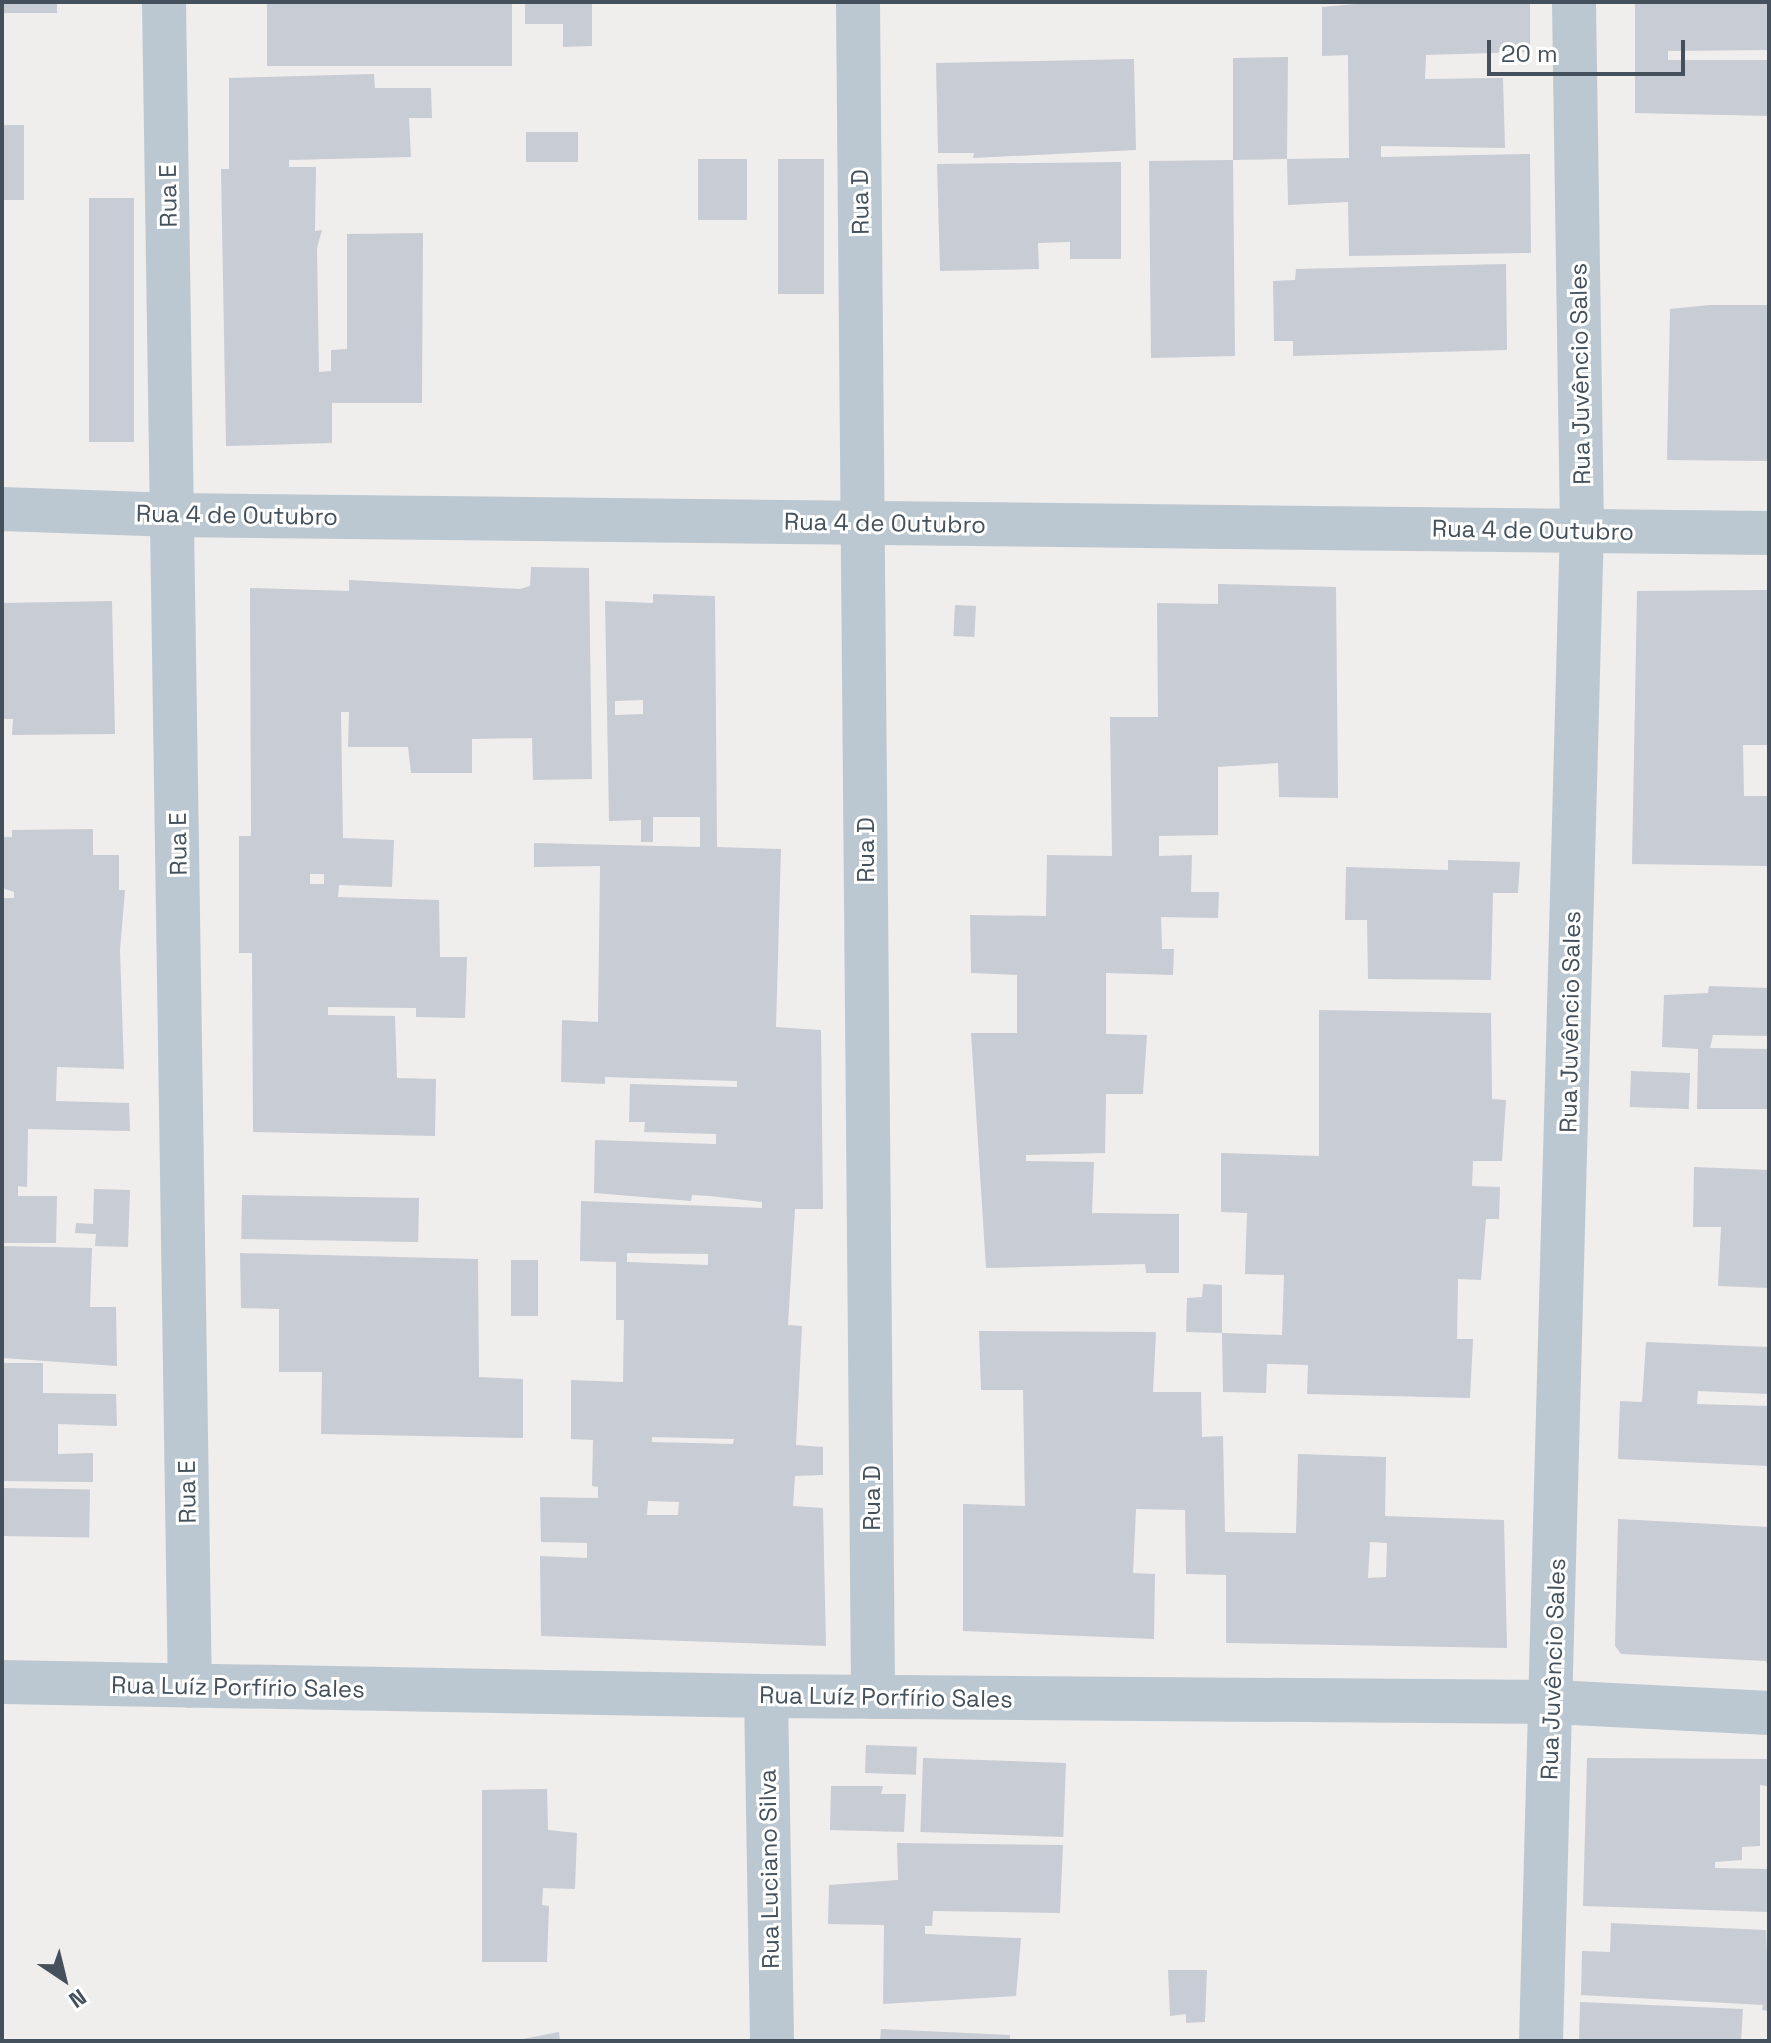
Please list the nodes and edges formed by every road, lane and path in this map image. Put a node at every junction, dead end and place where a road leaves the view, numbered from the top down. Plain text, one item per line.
1 (164, 2) edge
2 (858, 2) edge
3 (1574, 2) edge
4 (2, 509) edge
5 (174, 515) junction
6 (864, 523) junction
7 (1582, 530) junction
8 (1769, 533) edge
9 (2, 1682) edge
10 (190, 1686) junction
11 (766, 1696) junction
12 (873, 1697) junction
13 (1553, 1702) junction
14 (1769, 1713) edge
15 (772, 2041) edge
16 (1541, 2041) edge

1 - 5 street, Rua E
2 - 6 street, Rua D
3 - 7 street, Rua Juvêncio Sales
4 - 5 street, Rua 4 de Outubro
5 - 6 street, Rua 4 de Outubro
5 - 10 street, Rua E
6 - 7 street, Rua 4 de Outubro
6 - 12 street, Rua D
7 - 8 street, Rua 4 de Outubro
7 - 13 street, Rua Juvêncio Sales
9 - 10 street, Rua Luíz Porfírio Sales
10 - 11 street, Rua Luíz Porfírio Sales
11 - 12 street, Rua Luíz Porfírio Sales
11 - 15 street, Rua Luciano Silva
12 - 13 street, Rua Luíz Porfírio Sales
13 - 14 street, Rua Luíz Porfírio Sales
13 - 16 street, Rua Juvêncio Sales

